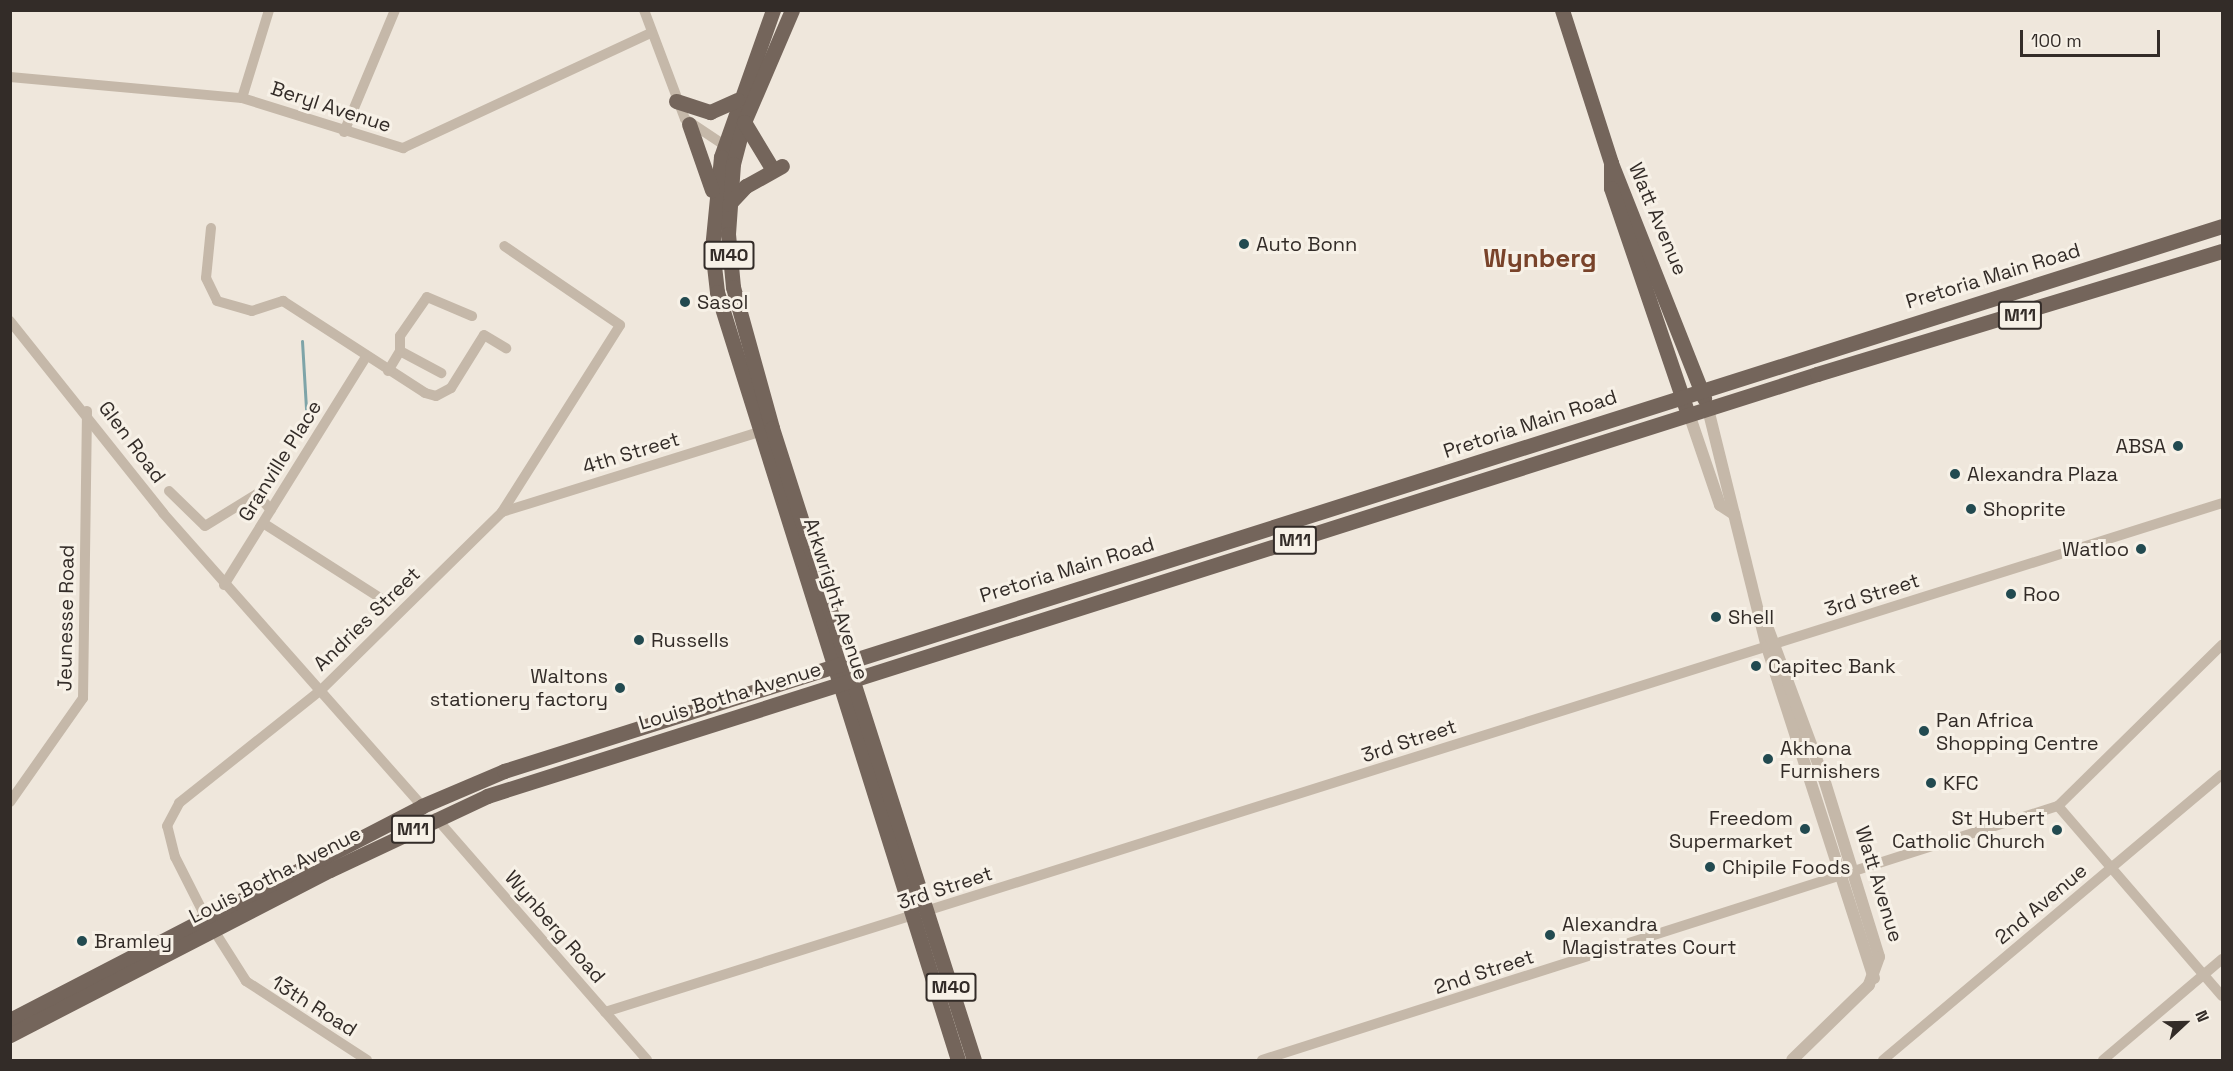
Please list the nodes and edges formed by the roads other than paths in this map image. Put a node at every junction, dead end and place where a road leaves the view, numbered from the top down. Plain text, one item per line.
1 (269, 10) edge
2 (395, 10) edge
3 (644, 10) edge
4 (773, 10) edge
5 (792, 10) edge
6 (1562, 10) edge
7 (651, 33) junction
8 (10, 77) edge
9 (242, 98) junction
10 (737, 100) junction
11 (676, 101) junction
12 (744, 122) junction
13 (689, 124) junction
14 (344, 132) junction
15 (729, 149) junction
16 (714, 199) junction
17 (729, 204) junction
18 (2223, 226) edge
19 (211, 228) dead end
20 (504, 246) dead end
21 (2223, 251) edge
22 (1648, 267) junction
23 (472, 316) dead end
24 (10, 321) edge
25 (506, 348) dead end
26 (400, 351) junction
27 (366, 357) junction
28 (388, 371) junction
29 (441, 373) dead end
30 (1701, 391) junction
31 (1683, 398) junction
32 (1708, 408) junction
33 (87, 411) junction
34 (1689, 414) junction
35 (765, 430) junction
36 (169, 491) dead end
37 (2223, 503) edge
38 (271, 510) junction
39 (502, 512) junction
40 (1734, 514) junction
41 (263, 523) junction
42 (224, 585) junction
43 (385, 601) dead end
44 (842, 638) junction
45 (1772, 645) junction
46 (2223, 645) edge
47 (876, 651) junction
48 (843, 662) junction
49 (882, 670) junction
50 (849, 681) junction
51 (320, 691) junction
52 (863, 702) junction
53 (2223, 775) edge
54 (400, 785) junction
55 (10, 802) edge
56 (422, 806) junction
57 (2058, 806) junction
58 (436, 818) junction
59 (398, 819) junction
60 (2112, 868) junction
61 (1855, 873) junction
62 (1841, 878) junction
63 (920, 916) junction
64 (209, 924) junction
65 (2223, 959) edge
66 (2204, 975) junction
67 (1874, 978) junction
68 (2223, 996) edge
69 (605, 1012) junction
70 (10, 1020) edge
71 (10, 1035) edge
72 (367, 1060) edge
73 (647, 1060) edge
74 (958, 1060) edge
75 (974, 1060) edge
76 (1262, 1060) edge
77 (1792, 1060) edge
78 (1883, 1060) edge
79 (2103, 1060) edge

1 - 9 street
2 - 14 street
3 - 7 street
4 - 10 main road, M40
5 - 12 main road, M40
6 - 22 main road, Watt Avenue
7 - 11 street
7 - 14 street, Beryl Avenue
8 - 9 street, Beryl Avenue
9 - 14 street, Beryl Avenue
10 - 11 main road
10 - 15 main road, M40
11 - 13 street
12 - 15 main road, M40
12 - 17 main road
13 - 15 street
13 - 16 main road
15 - 16 main road, Arkwright Avenue / M40
15 - 17 main road, Arkwright Avenue / M40
16 - 35 main road, Arkwright Avenue / M40
17 - 35 main road, Arkwright Avenue / M40
18 - 30 main road, Pretoria Main Road / M11
19 - 27 street
20 - 39 street, Andries Street
21 - 32 main road, Pretoria Main Road / M11
22 - 30 main road, Watt Avenue
22 - 31 main road, Watt Avenue
23 - 26 street
24 - 33 street, Glen Road
25 - 28 street
26 - 28 street
26 - 29 street
27 - 28 street
27 - 38 street, Granville Place
30 - 31 main road, Pretoria Main Road / M11
30 - 32 main road, Watt Avenue
31 - 34 main road, Watt Avenue
31 - 47 main road, Pretoria Main Road / M11
32 - 34 main road, Pretoria Main Road / M11
32 - 40 street, Watt Avenue
33 - 42 street, Glen Road
33 - 55 street, Jeunesse Road
34 - 40 street, Watt Avenue
34 - 49 main road, Pretoria Main Road / M11
35 - 39 street, 4th Street
35 - 44 main road, Arkwright Avenue / M40
35 - 48 main road, Arkwright Avenue / M40
36 - 38 street
37 - 45 street, 3rd Street
38 - 41 street, Granville Place
39 - 51 street, Andries Street
40 - 45 street, Watt Avenue
41 - 42 street, Granville Place
41 - 43 street
42 - 51 street
44 - 47 main road
44 - 48 main road, Arkwright Avenue / M40
45 - 61 street, Watt Avenue
45 - 62 street, Watt Avenue
45 - 63 street, 3rd Street
46 - 57 street
47 - 48 main road, Pretoria Main Road / M11
48 - 50 main road, Arkwright Avenue / M40
48 - 56 main road, Louis Botha Avenue / M11
49 - 50 main road, Pretoria Main Road / M11
49 - 52 main road
50 - 52 main road, Arkwright Avenue / M40
50 - 58 main road, Louis Botha Avenue / M11
50 - 63 main road, Arkwright Avenue / M40
51 - 54 street
51 - 64 street, Andries Street
52 - 63 main road, Arkwright Avenue / M40
53 - 60 street, 2nd Avenue
54 - 56 street
54 - 59 street
56 - 59 main road, Louis Botha Avenue / M11
57 - 60 street
57 - 61 street, 2nd Street
58 - 64 main road, Louis Botha Avenue / M11
58 - 69 street, Wynberg Road
59 - 64 main road, Louis Botha Avenue / M11
60 - 66 street
60 - 78 street, 2nd Avenue
61 - 62 street, 2nd Street
61 - 67 street, Watt Avenue
62 - 67 street, Watt Avenue
62 - 76 street, 2nd Street
63 - 69 street, 3rd Street
63 - 74 main road, Arkwright Avenue / M40
63 - 75 main road, Arkwright Avenue / M40
64 - 70 main road, Louis Botha Avenue / M11
64 - 71 main road, Louis Botha Avenue / M11
64 - 72 street, 13th Road
65 - 66 street
66 - 68 street
66 - 79 street
67 - 77 street
69 - 73 street, Wynberg Road

